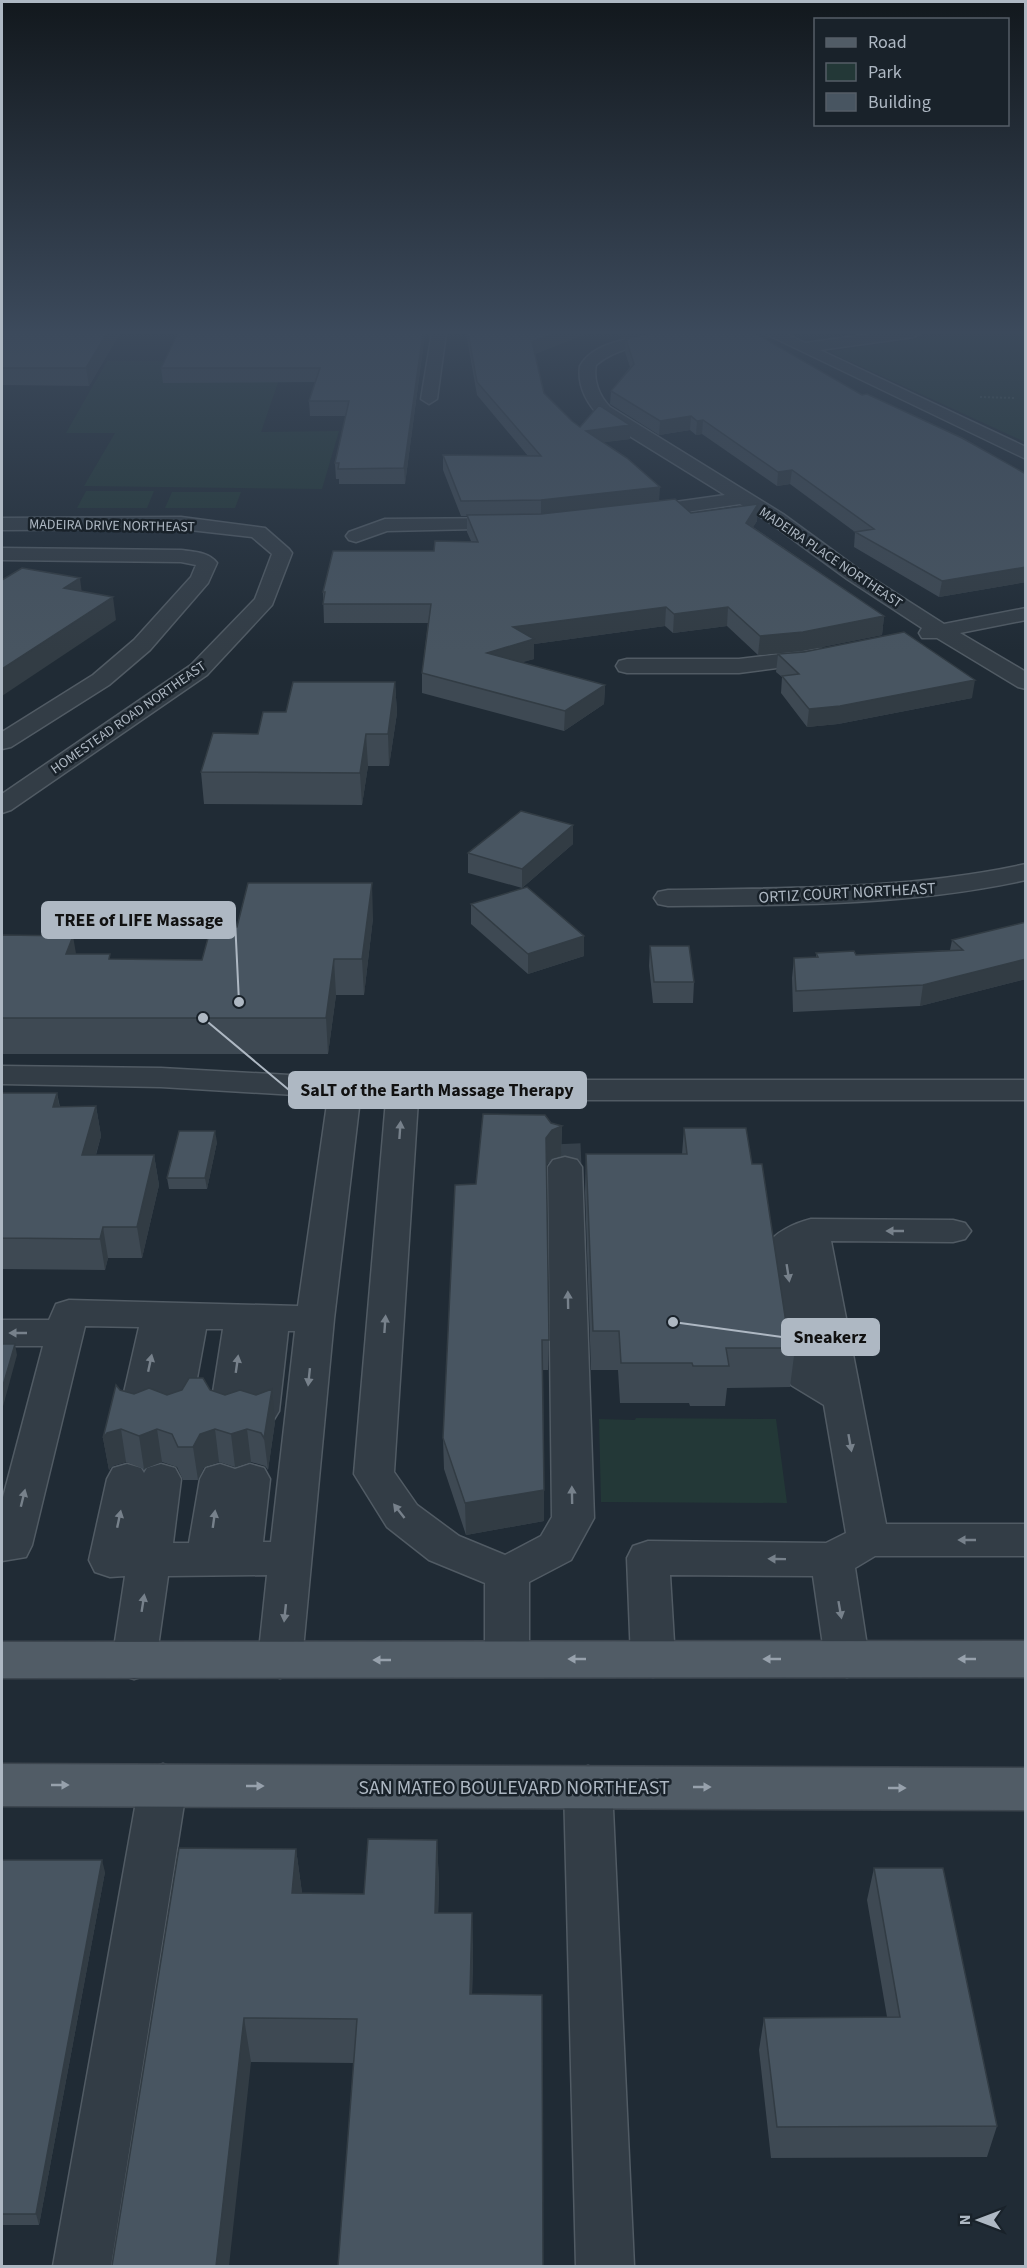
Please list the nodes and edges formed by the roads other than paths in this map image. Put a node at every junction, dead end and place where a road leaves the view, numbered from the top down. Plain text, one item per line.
1 (645, 439) edge
2 (994, 439) edge
3 (1026, 454) edge
4 (742, 498) junction
5 (622, 515) edge
6 (2, 524) edge
7 (530, 524) edge
8 (258, 532) joint
9 (356, 536) dead end
10 (2, 554) edge
11 (1026, 614) edge
12 (941, 631) junction
13 (906, 638) edge
14 (837, 652) edge
15 (627, 666) dead end
16 (1026, 682) edge
17 (95, 684) junction
18 (160, 697) junction
19 (2, 742) edge
20 (2, 805) edge
21 (1026, 872) edge
22 (668, 898) dead end
23 (2, 1075) edge
24 (345, 1089) junction
25 (403, 1090) junction
26 (519, 1090) junction
27 (1026, 1090) edge
28 (953, 1231) dead end
29 (175, 1316) junction
30 (257, 1317) junction
31 (315, 1318) junction
32 (65, 1333) junction
33 (2, 1334) edge
34 (156, 1411) edge
35 (244, 1411) edge
36 (144, 1479) dead end
37 (235, 1479) dead end
38 (868, 1540) junction
39 (1026, 1540) edge
40 (2, 1545) edge
41 (224, 1558) junction
42 (290, 1558) junction
43 (130, 1560) junction
44 (832, 1560) junction
45 (507, 1574) junction
46 (507, 1659) junction
47 (652, 1659) junction
48 (847, 1659) junction
49 (1026, 1659) edge
50 (2, 1660) edge
51 (134, 1660) junction
52 (280, 1660) junction
53 (2, 1785) edge
54 (163, 1785) junction
55 (588, 1787) junction
56 (1026, 1789) edge
57 (82, 2266) edge
58 (605, 2266) edge

1 - 4 street, MADEIRA PLACE NORTHEAST
2 - 3 street
4 - 5 street
4 - 12 street, MADEIRA PLACE NORTHEAST
6 - 8 street, MADEIRA DRIVE NORTHEAST
7 - 9 street
8 - 18 street, HOMESTEAD ROAD NORTHEAST
10 - 17 street
11 - 12 street
12 - 13 street
12 - 16 street, MADEIRA PLACE NORTHEAST
14 - 15 street
17 - 18 street
17 - 19 street
18 - 20 street, HOMESTEAD ROAD NORTHEAST
21 - 22 street, ORTIZ COURT NORTHEAST
23 - 24 street
24 - 25 street
24 - 31 street
25 - 26 street
45 -> 25 street
26 - 27 street
45 -> 26 street
28 -> 38 street
29 - 30 street
29 - 32 street
34 -> 29 street
30 - 31 street
35 -> 30 street
31 -> 42 street
32 -> 33 street
40 -> 32 street
43 -> 36 street
41 -> 37 street
39 -> 38 street
38 - 44 street
41 - 42 street
41 - 43 street
42 -> 52 street
51 -> 43 street
44 -> 47 street
44 -> 48 street
45 - 46 street
47 -> 46 main road
46 -> 52 main road
48 -> 47 main road
49 -> 48 main road
50 - 51 main road
51 - 52 main road
53 -> 54 main road, SAN MATEO BOULEVARD NORTHEAST
54 -> 55 main road, SAN MATEO BOULEVARD NORTHEAST
54 - 57 street
55 -> 56 main road, SAN MATEO BOULEVARD NORTHEAST
55 - 58 street

